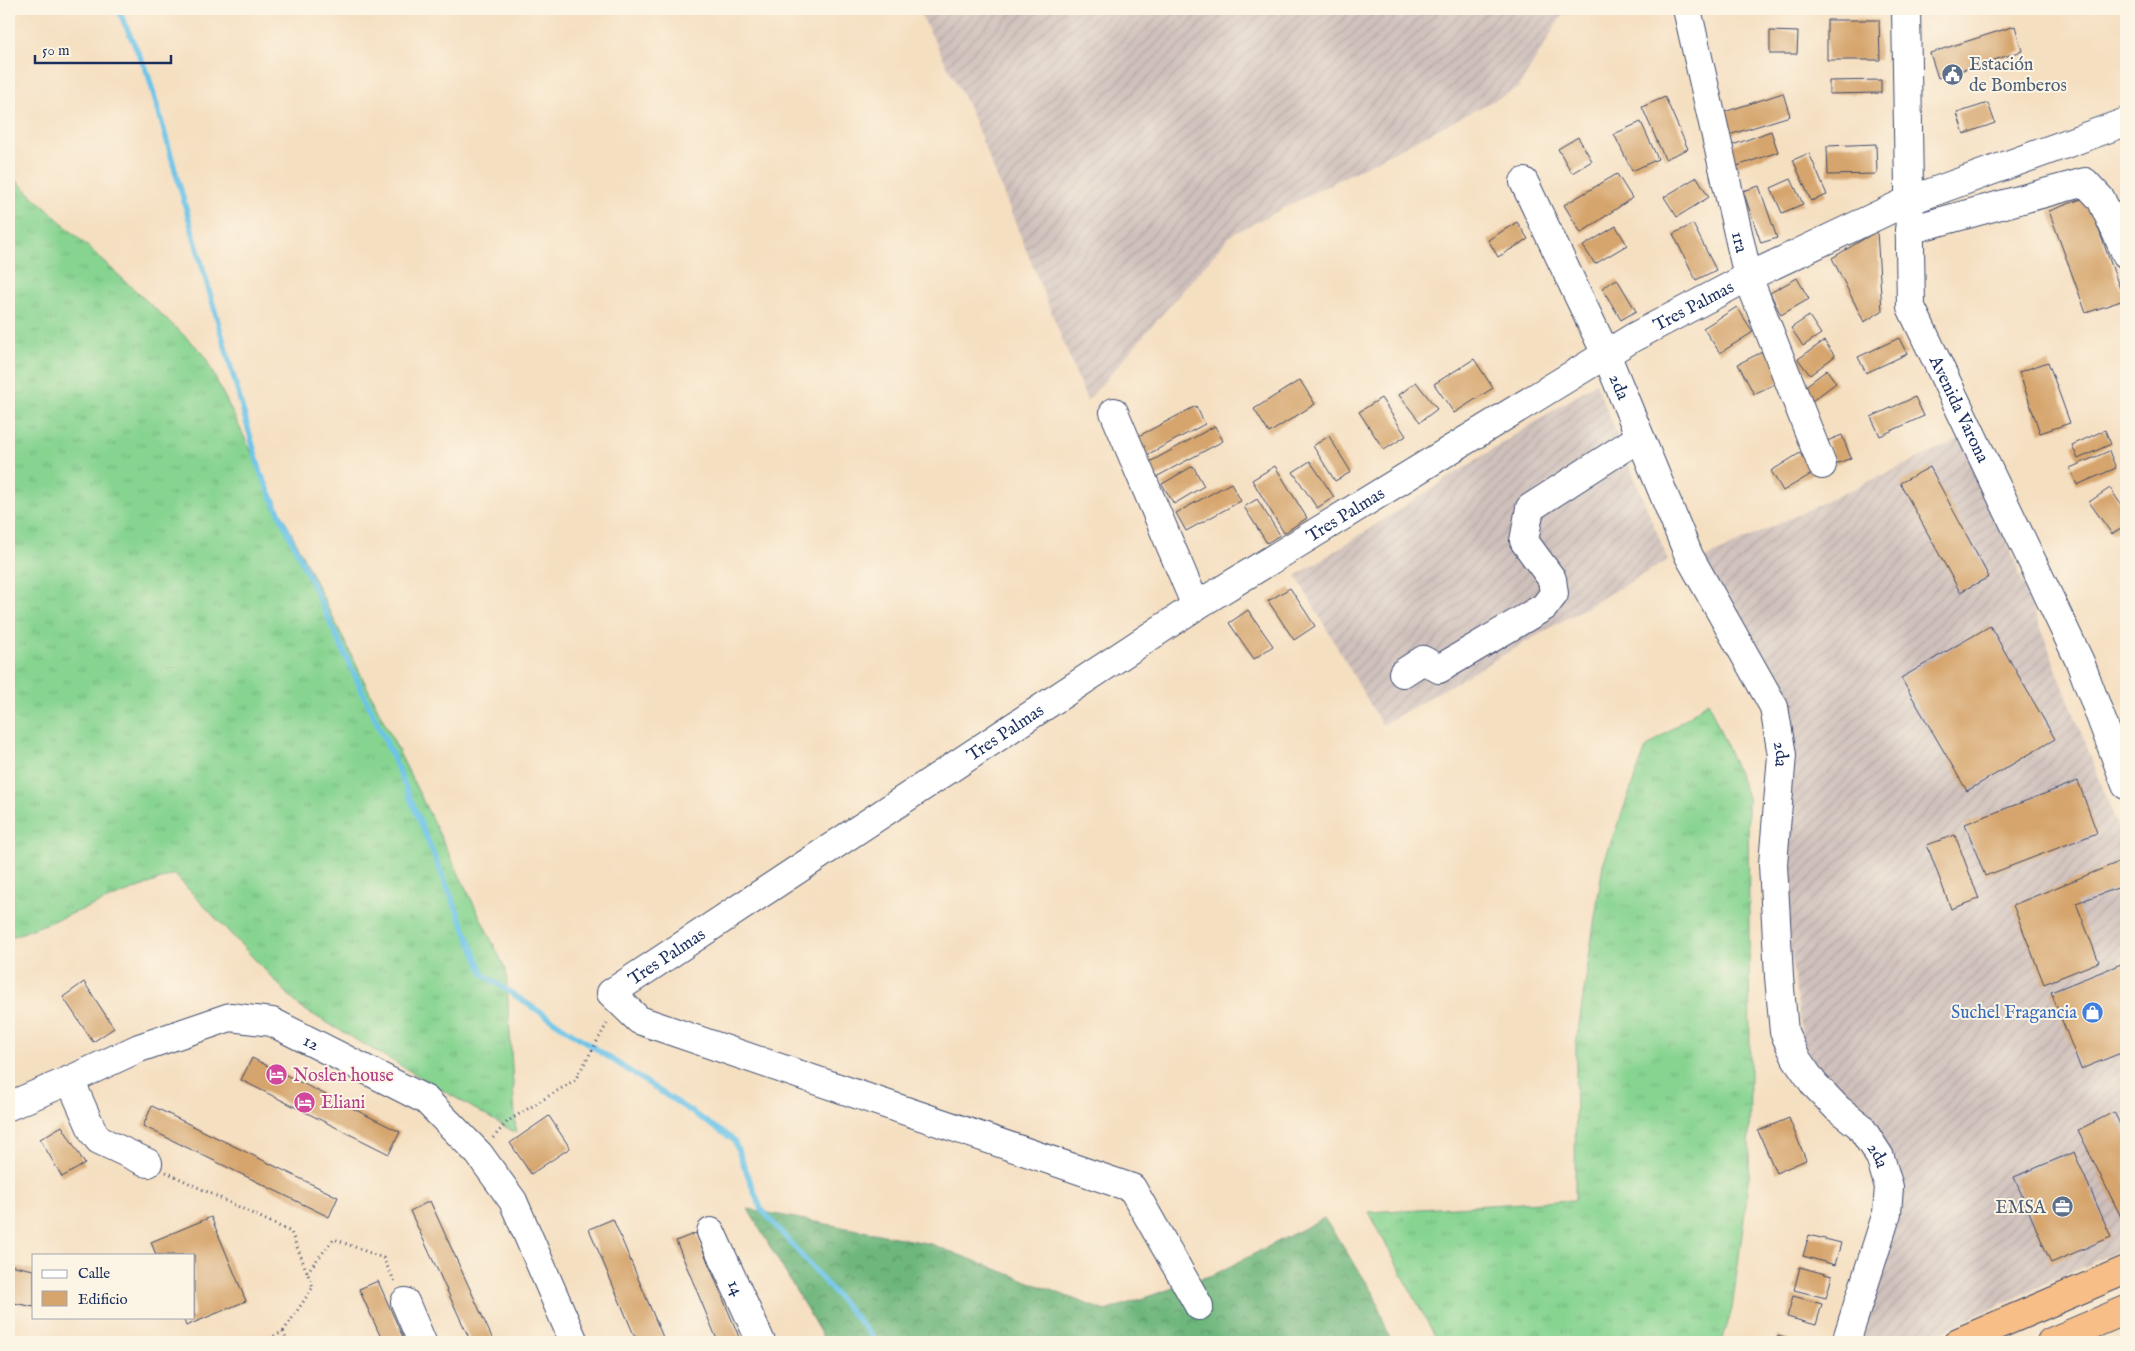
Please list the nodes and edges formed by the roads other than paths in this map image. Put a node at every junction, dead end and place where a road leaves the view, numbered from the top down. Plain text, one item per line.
1 (1687, 9) edge
2 (1906, 9) edge
3 (2126, 122) edge
4 (1524, 182) dead end
5 (1908, 201) junction
6 (1909, 230) junction
7 (2126, 254) edge
8 (1748, 276) junction
9 (1606, 354) junction
10 (1114, 412) dead end
11 (1640, 438) junction
12 (1822, 465) dead end
13 (1196, 606) junction
14 (1402, 673) dead end
15 (2126, 786) edge
16 (70, 1080) junction
17 (9, 1106) edge
18 (148, 1163) road end
19 (711, 1232) dead end
20 (2126, 1270) edge
21 (405, 1302) road end
22 (1200, 1306) dead end
23 (2121, 1313) edge
24 (422, 1342) edge
25 (574, 1342) edge
26 (761, 1342) edge
27 (1846, 1342) edge
28 (1958, 1342) edge
29 (2050, 1342) edge

1 - 8 street, 1ra
2 - 5 street, Avenida Varona
3 - 5 street, Tres Palmas
4 - 9 street, 2da
5 - 6 street, Avenida Varona
5 - 8 street, Tres Palmas
6 - 7 street
6 - 15 street, Avenida Varona
8 - 9 street, Tres Palmas
8 - 12 street, 1ra
9 - 11 street, 2da
9 - 13 street, Tres Palmas
10 - 13 street
11 - 14 street
11 - 27 street, 2da
13 - 22 street, Tres Palmas
16 - 17 street, 12
16 - 18 street
16 - 25 street, 12
19 - 26 street, 14
20 - 28 highway
21 - 24 street
23 - 29 highway

